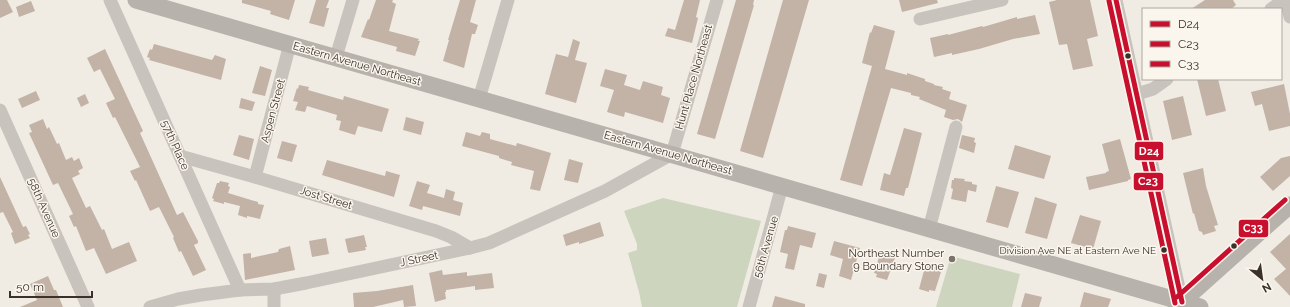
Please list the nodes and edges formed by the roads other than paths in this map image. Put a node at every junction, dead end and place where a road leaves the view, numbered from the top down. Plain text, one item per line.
1 (110, 0) edge
2 (352, 0) edge
3 (508, 0) edge
4 (717, 0) edge
5 (1002, 0) edge
6 (1116, 0) edge
7 (1285, 0) edge
8 (141, 1) edge
9 (1273, 8) edge
10 (1290, 17) edge
11 (920, 19) dead end
12 (290, 44) junction
13 (336, 58) junction
14 (1166, 80) edge
15 (1137, 94) junction
16 (480, 99) junction
17 (0, 110) edge
18 (956, 127) dead end
19 (672, 154) junction
20 (180, 156) junction
21 (256, 177) junction
22 (782, 186) junction
23 (1290, 205) edge
24 (929, 229) junction
25 (470, 248) junction
26 (274, 289) junction
27 (240, 290) junction
28 (1179, 304) edge
29 (88, 307) edge
30 (150, 307) edge
31 (274, 307) edge
32 (749, 307) edge
33 (1200, 307) edge

1 - 20 street, 57th Place
2 - 13 street
3 - 16 street
4 - 19 street, Hunt Place Northeast
5 - 11 street
6 - 15 street
7 - 9 street
7 - 10 street
8 - 12 main road, Eastern Avenue Northeast
12 - 13 main road, Eastern Avenue Northeast
12 - 21 street, Aspen Street
13 - 16 main road, Eastern Avenue Northeast
14 - 15 street
15 - 28 street
16 - 19 main road, Eastern Avenue Northeast
17 - 29 street, 58th Avenue
18 - 24 street
19 - 22 main road, Eastern Avenue Northeast
19 - 25 street, J Street
20 - 21 street, Jost Street
20 - 27 street, 57th Place
21 - 25 street, Jost Street
22 - 24 main road, Eastern Avenue Northeast
22 - 32 street, 56th Avenue
23 - 28 main road
24 - 28 main road, Eastern Avenue Northeast
25 - 26 street, J Street
26 - 27 street, J Street
26 - 31 street
27 - 30 street, J Street
28 - 33 main road, Eastern Avenue Northeast

